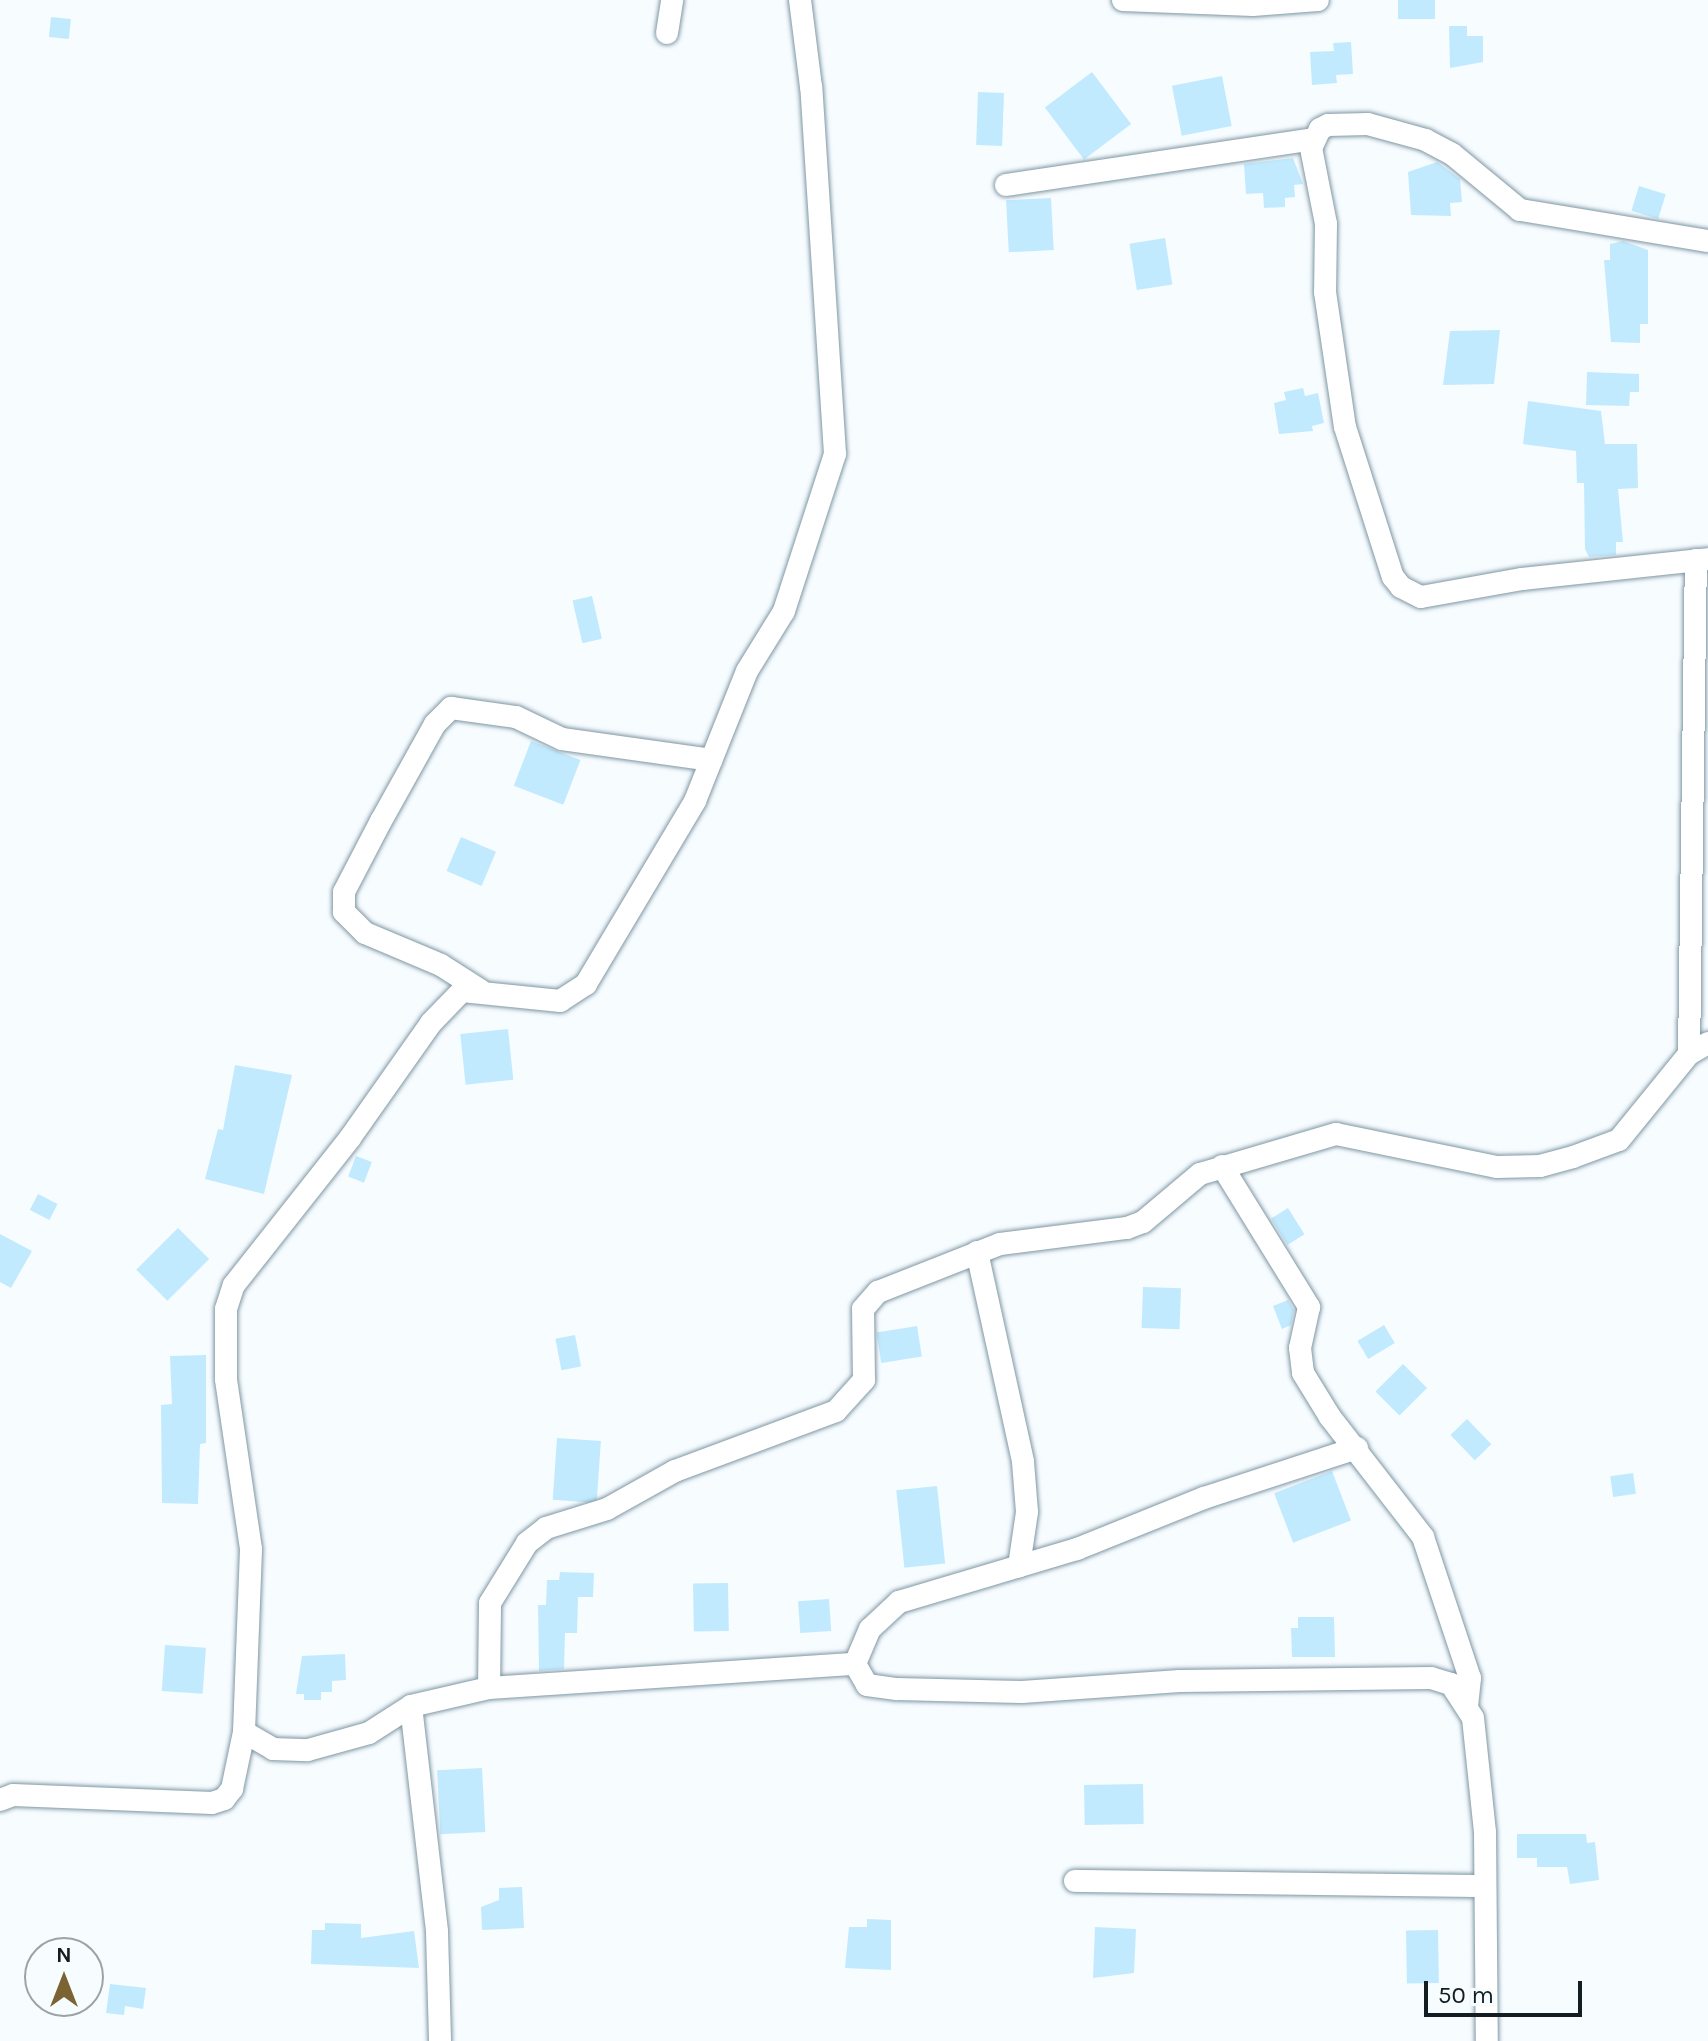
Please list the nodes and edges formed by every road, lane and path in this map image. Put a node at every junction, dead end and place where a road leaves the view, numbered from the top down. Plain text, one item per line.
1 (672, 0) edge
2 (800, 0) edge
3 (1123, 0) edge
4 (1318, 0) edge
5 (667, 33) dead end
6 (1313, 139) junction
7 (1006, 185) dead end
8 (1708, 241) edge
9 (1702, 560) edge
10 (712, 760) junction
11 (480, 990) junction
12 (1698, 1048) edge
13 (1222, 1166) junction
14 (977, 1252) junction
15 (1357, 1448) junction
16 (1019, 1566) junction
17 (855, 1664) junction
18 (489, 1688) junction
19 (1467, 1705) junction
20 (411, 1706) junction
21 (244, 1732) junction
22 (0, 1800) edge
23 (1075, 1881) dead end
24 (1485, 1886) junction
25 (440, 2041) edge
26 (1487, 2041) edge

1 - 5 street
2 - 10 street
3 - 4 street
6 - 7 street
6 - 8 street
6 - 9 street
9 - 12 street
10 - 11 street
10 - 11 street
11 - 21 street
12 - 13 street
13 - 14 street
13 - 15 street
14 - 16 street
14 - 18 street
15 - 16 street
15 - 19 street
16 - 17 street
17 - 18 street
17 - 19 street
18 - 20 street
19 - 24 street
20 - 21 street
20 - 25 street
21 - 22 street
23 - 24 street
24 - 26 street

